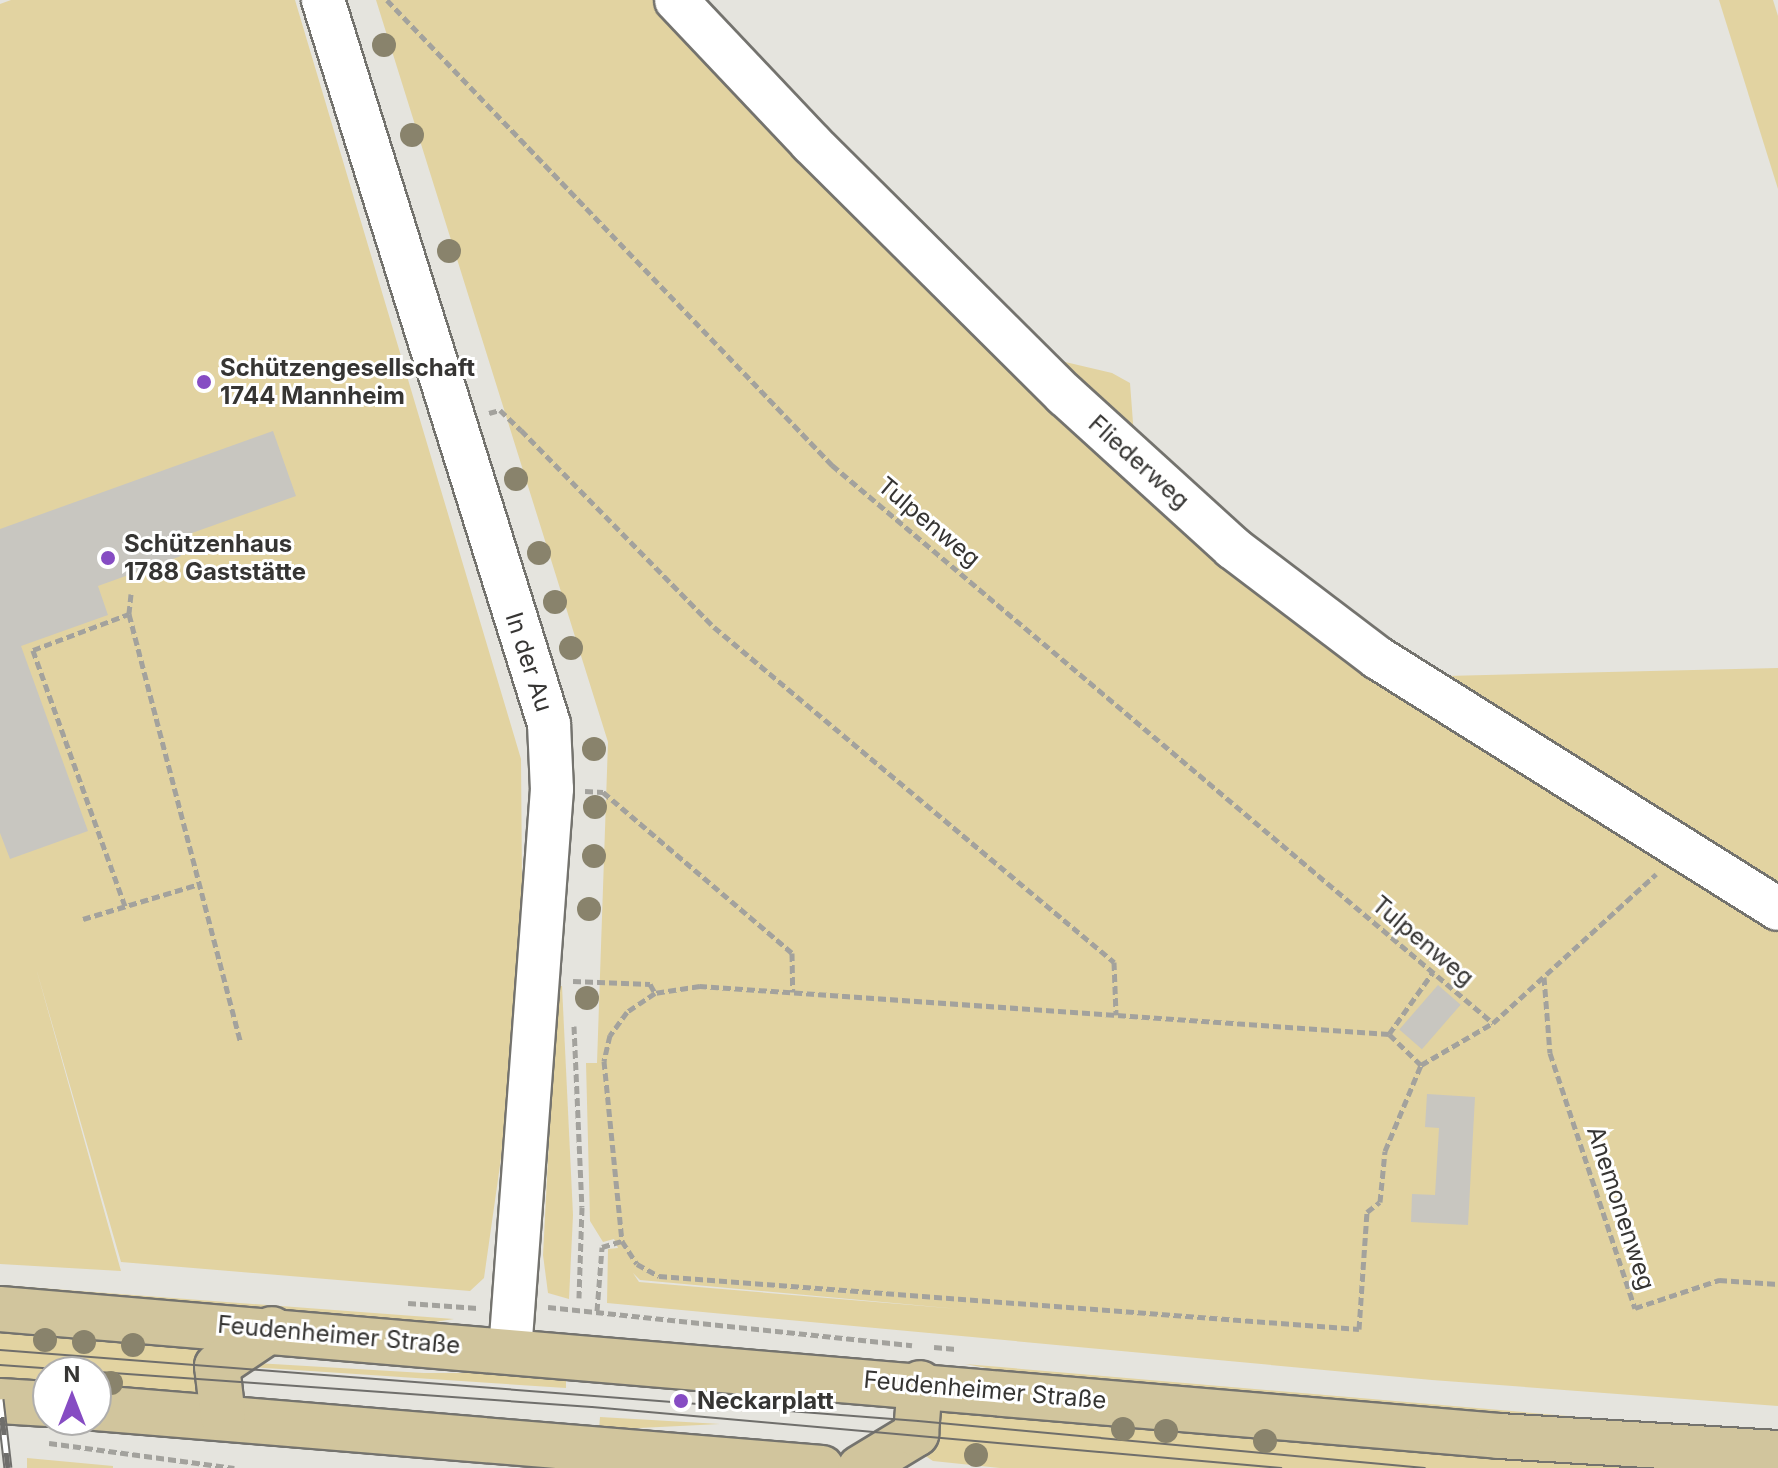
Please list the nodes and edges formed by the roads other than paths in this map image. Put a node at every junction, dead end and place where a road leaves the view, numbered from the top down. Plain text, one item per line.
1 (323, 0) edge
2 (676, 0) edge
3 (1778, 909) edge
4 (0, 1309) edge
5 (272, 1329) junction
6 (510, 1351) junction
7 (920, 1383) junction
8 (0, 1401) edge
9 (112, 1409) edge
10 (32, 1417) edge
11 (223, 1417) junction
12 (1778, 1453) edge
13 (617, 1458) edge
14 (822, 1468) edge
15 (860, 1468) edge

1 - 6 lane, In der Au
2 - 3 lane, Fliederweg
4 - 5 main road, Feudenheimer Straße
5 - 6 main road, Feudenheimer Straße
5 - 11 main road
6 - 7 main road, Feudenheimer Straße
7 - 12 main road, Feudenheimer Straße
7 - 15 main road
8 - 10 main road
9 - 11 main road
11 - 13 main road
13 - 14 main road

